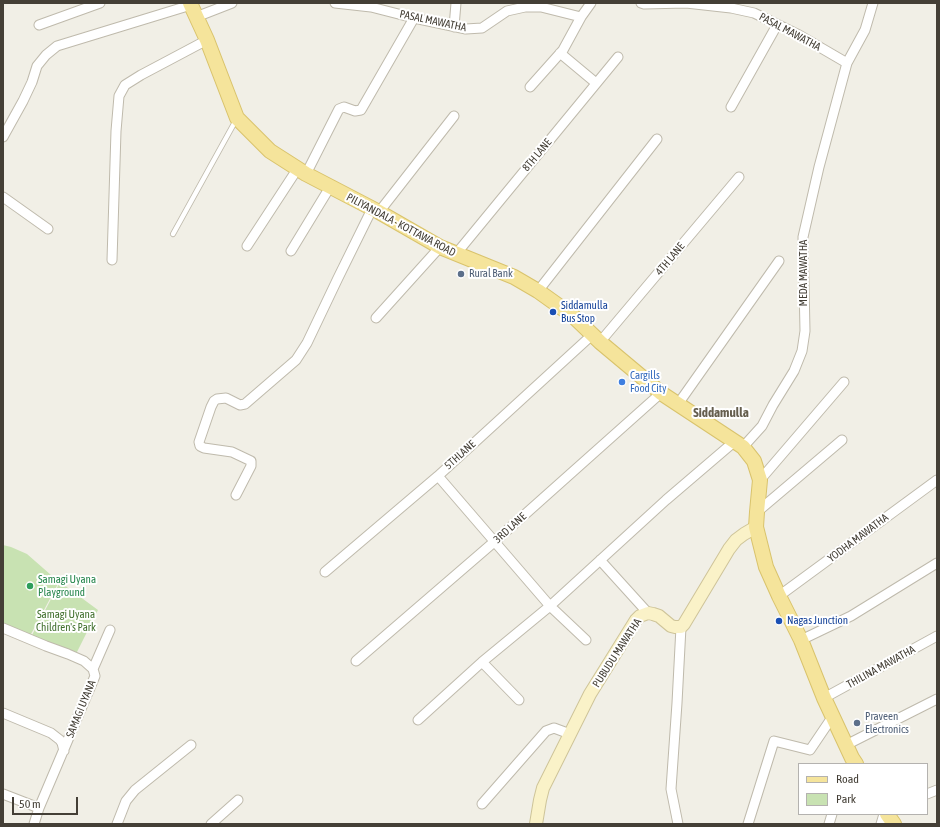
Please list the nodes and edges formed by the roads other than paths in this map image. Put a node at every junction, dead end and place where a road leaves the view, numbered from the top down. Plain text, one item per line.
1 (100, 3) edge
2 (232, 3) edge
3 (335, 3) edge
4 (456, 3) edge
5 (591, 3) edge
6 (641, 3) edge
7 (873, 3) edge
8 (508, 7) edge
9 (193, 9) edge
10 (581, 17) junction
11 (414, 18) junction
12 (777, 24) junction
13 (39, 25) dead end
14 (454, 27) junction
15 (207, 40) junction
16 (560, 53) junction
17 (618, 57) dead end
18 (847, 63) junction
19 (596, 83) junction
20 (530, 87) dead end
21 (731, 107) dead end
22 (454, 116) dead end
23 (237, 118) junction
24 (3, 137) edge
25 (657, 139) dead end
26 (302, 171) junction
27 (739, 177) dead end
28 (330, 187) junction
29 (3, 197) edge
30 (375, 211) junction
31 (48, 229) dead end
32 (173, 234) dead end
33 (247, 246) dead end
34 (440, 247) junction
35 (291, 251) dead end
36 (456, 254) junction
37 (112, 260) dead end
38 (780, 261) dead end
39 (538, 291) junction
40 (376, 318) dead end
41 (596, 338) junction
42 (844, 382) dead end
43 (662, 393) junction
44 (678, 404) junction
45 (842, 440) dead end
46 (739, 444) junction
47 (438, 476) junction
48 (760, 480) junction
49 (937, 480) edge
50 (236, 495) dead end
51 (756, 512) junction
52 (756, 527) junction
53 (494, 542) junction
54 (600, 560) junction
55 (937, 564) edge
56 (325, 572) dead end
57 (779, 596) junction
58 (550, 606) junction
59 (648, 613) junction
60 (681, 627) junction
61 (3, 628) edge
62 (110, 630) dead end
63 (937, 636) edge
64 (586, 640) dead end
65 (801, 640) junction
66 (356, 661) dead end
67 (482, 662) junction
68 (93, 669) junction
69 (824, 698) junction
70 (937, 699) edge
71 (519, 700) dead end
72 (3, 713) edge
73 (833, 716) junction
74 (418, 720) dead end
75 (570, 734) junction
76 (846, 744) junction
77 (191, 745) dead end
78 (64, 751) junction
79 (852, 762) edge
80 (3, 794) edge
81 (238, 800) dead end
82 (482, 804) dead end
83 (39, 808) junction
84 (886, 815) edge
85 (887, 815) edge
86 (34, 824) edge
87 (117, 824) edge
88 (211, 824) edge
89 (536, 824) edge
90 (678, 824) edge
91 (748, 824) edge
92 (881, 824) edge
93 (894, 824) edge

1 - 13 street
2 - 9 street
3 - 11 street, PASAL MAWATHA
4 - 14 street
5 - 10 street
6 - 12 street, PASAL MAWATHA
7 - 18 street
8 - 10 street, PASAL MAWATHA
8 - 14 street, PASAL MAWATHA
9 - 15 main road, PILIYANDALA - KOTTAWA ROAD
9 - 24 street
10 - 16 street
11 - 14 street, PASAL MAWATHA
11 - 26 street
12 - 18 street, PASAL MAWATHA
12 - 21 street
15 - 23 main road, PILIYANDALA - KOTTAWA ROAD
15 - 37 street
16 - 19 street
16 - 20 street
17 - 19 street, 8TH LANE
18 - 46 street, MEDA MAWATHA
19 - 36 street, 8TH LANE
22 - 30 street
23 - 26 main road, PILIYANDALA - KOTTAWA ROAD
23 - 32 lane
25 - 39 street
26 - 28 main road, PILIYANDALA - KOTTAWA ROAD
26 - 33 street
27 - 41 street, 4TH LANE
28 - 30 main road, PILIYANDALA - KOTTAWA ROAD
28 - 35 street
29 - 31 street
30 - 34 main road, PILIYANDALA - KOTTAWA ROAD
30 - 50 street
34 - 36 main road, PILIYANDALA - KOTTAWA ROAD
34 - 40 street
36 - 39 main road, PILIYANDALA - KOTTAWA ROAD
38 - 44 street
39 - 41 main road, PILIYANDALA - KOTTAWA ROAD
41 - 43 main road, PILIYANDALA - KOTTAWA ROAD
41 - 47 street, 5THLANE
42 - 48 street
43 - 44 main road, PILIYANDALA - KOTTAWA ROAD
43 - 53 street, 3RD LANE
44 - 46 main road, PILIYANDALA - KOTTAWA ROAD
45 - 51 street
46 - 48 main road, PILIYANDALA - KOTTAWA ROAD
46 - 54 street, MEDA MAWATHA
47 - 53 street
47 - 56 street, 5THLANE
48 - 51 main road, PILIYANDALA - KOTTAWA ROAD
49 - 57 street, YODHA MAWATHA
51 - 52 main road, PILIYANDALA - KOTTAWA ROAD
52 - 57 main road, PILIYANDALA - KOTTAWA ROAD
52 - 60 street
53 - 58 street
53 - 66 street, 3RD LANE
54 - 58 street, MEDA MAWATHA
54 - 59 street
55 - 65 street
57 - 65 main road, PILIYANDALA - KOTTAWA ROAD
58 - 64 street
58 - 67 street, MEDA MAWATHA
59 - 60 street, PUBUDU MAWATHA
59 - 75 street, PUBUDU MAWATHA
60 - 90 street
61 - 68 street, SAMAGI UYANA
62 - 68 street
63 - 69 street, THILINA MAWATHA
65 - 69 main road, PILIYANDALA - KOTTAWA ROAD
67 - 71 street
67 - 74 street, MEDA MAWATHA
68 - 78 street, SAMAGI UYANA
69 - 73 main road, PILIYANDALA - KOTTAWA ROAD
70 - 76 street
72 - 78 street, SAMAGI UYANA
73 - 76 main road, PILIYANDALA - KOTTAWA ROAD
73 - 91 street
75 - 82 street
75 - 89 street, PUBUDU MAWATHA
76 - 79 main road, PILIYANDALA - KOTTAWA ROAD
77 - 87 street
78 - 83 street, SAMAGI UYANA
80 - 83 street
81 - 88 street
83 - 86 street, SAMAGI UYANA
84 - 92 street
85 - 93 main road

